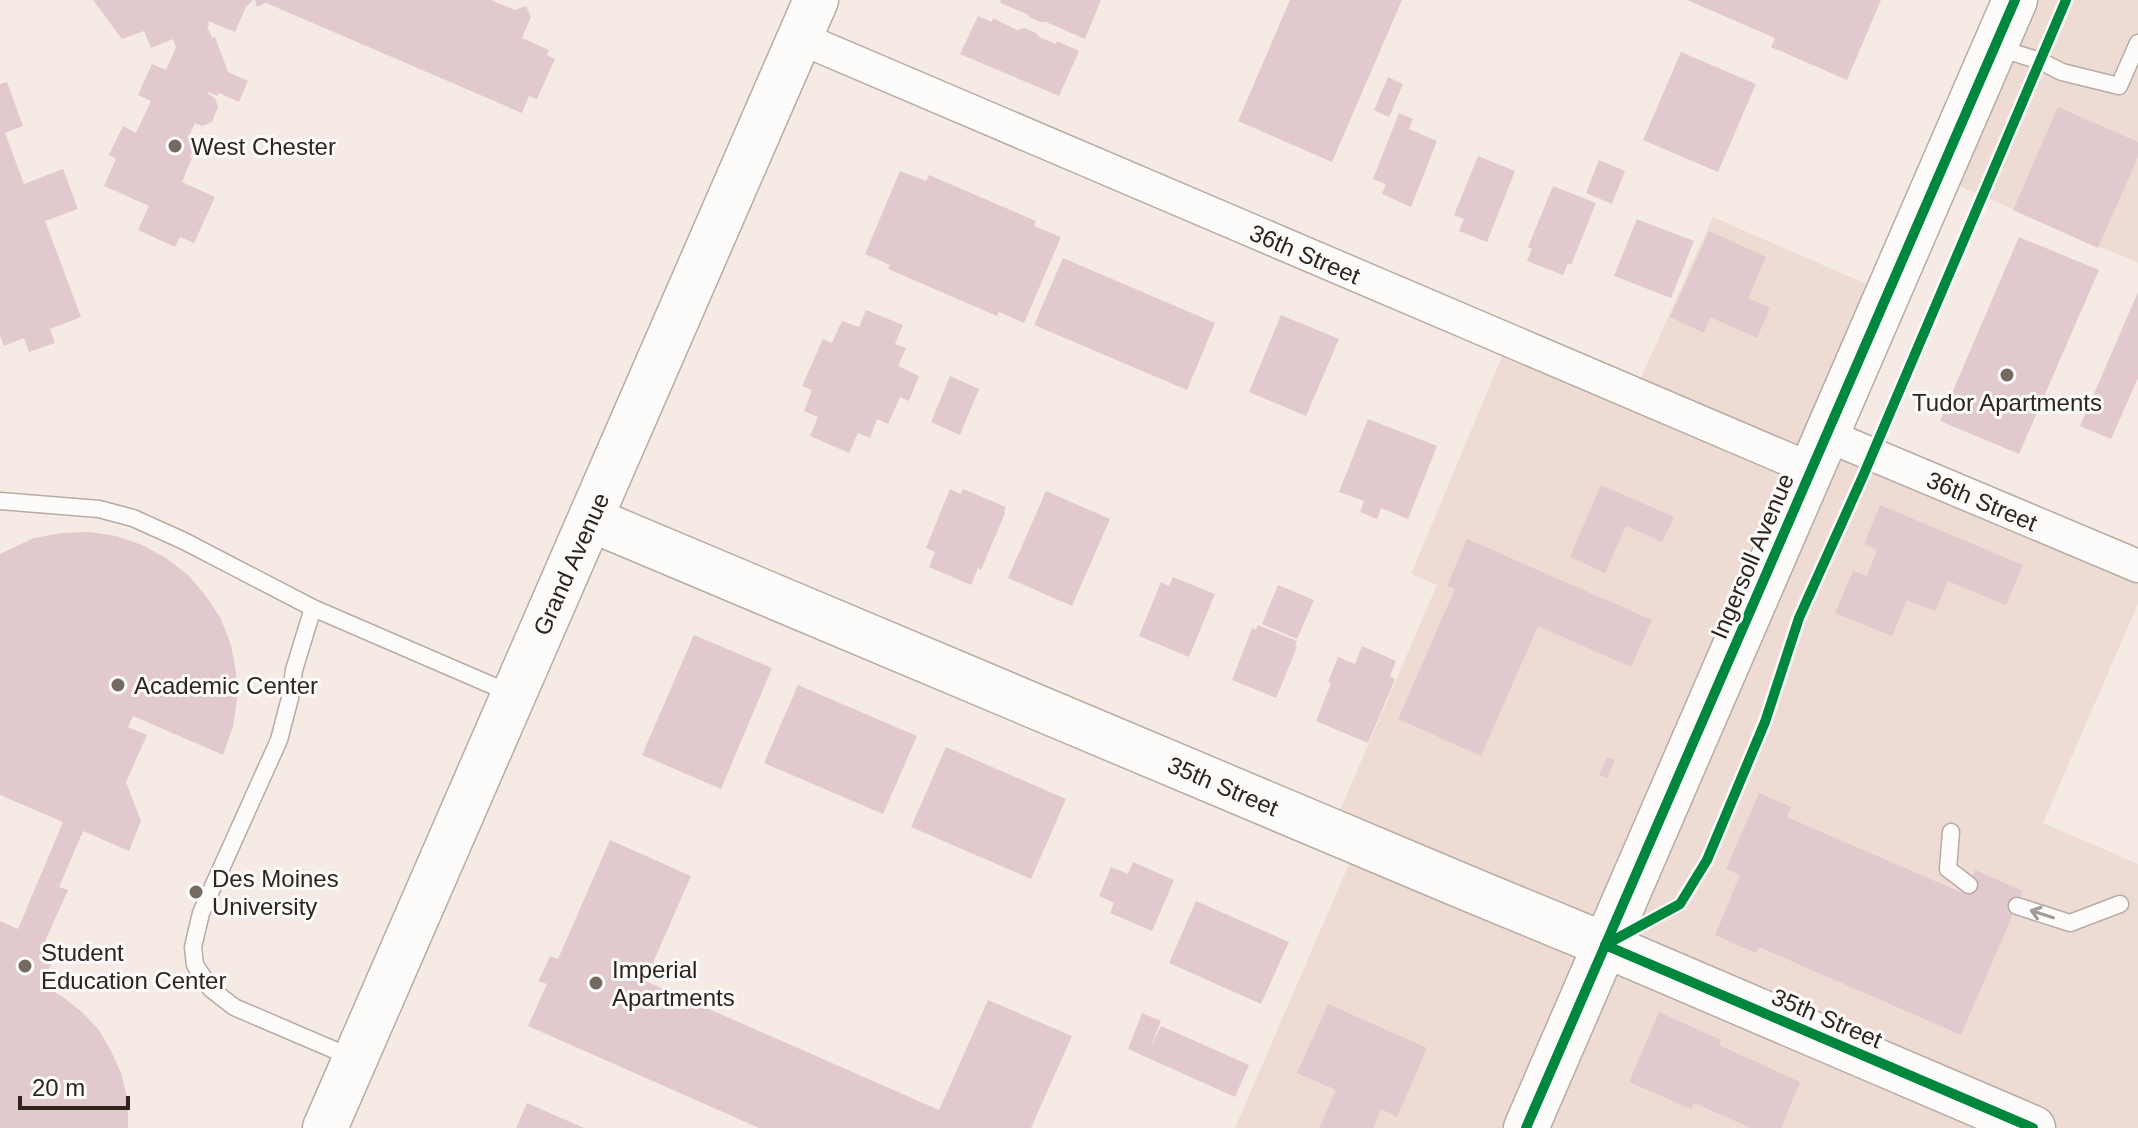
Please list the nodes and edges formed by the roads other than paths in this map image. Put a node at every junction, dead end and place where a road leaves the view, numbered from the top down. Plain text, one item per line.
1 (2015, 0) edge
2 (808, 19) edge
3 (2138, 43) edge
4 (1994, 47) junction
5 (1819, 452) junction
6 (0, 501) edge
7 (590, 519) junction
8 (2138, 566) edge
9 (313, 608) junction
10 (513, 694) junction
11 (1951, 832) dead end
12 (1969, 885) dead end
13 (2120, 904) dead end
14 (2017, 906) dead end
15 (1605, 945) junction
16 (355, 1059) junction
17 (325, 1128) edge
18 (1526, 1128) edge
19 (2033, 1128) edge

1 - 4 main road, Ingersoll Avenue
2 - 5 street, 36th Street
2 - 7 main road, Grand Avenue
3 - 4 lane
4 - 5 main road, Ingersoll Avenue
5 - 8 street, 36th Street
5 - 15 main road, Ingersoll Avenue
6 - 9 lane
7 - 10 main road, Grand Avenue
7 - 15 main road, 35th Street
9 - 10 lane
9 - 16 lane
10 - 16 main road, Grand Avenue
11 - 12 lane
13 -> 14 lane
15 - 18 main road, Ingersoll Avenue
15 - 19 main road, 35th Street
16 - 17 main road, Grand Avenue

